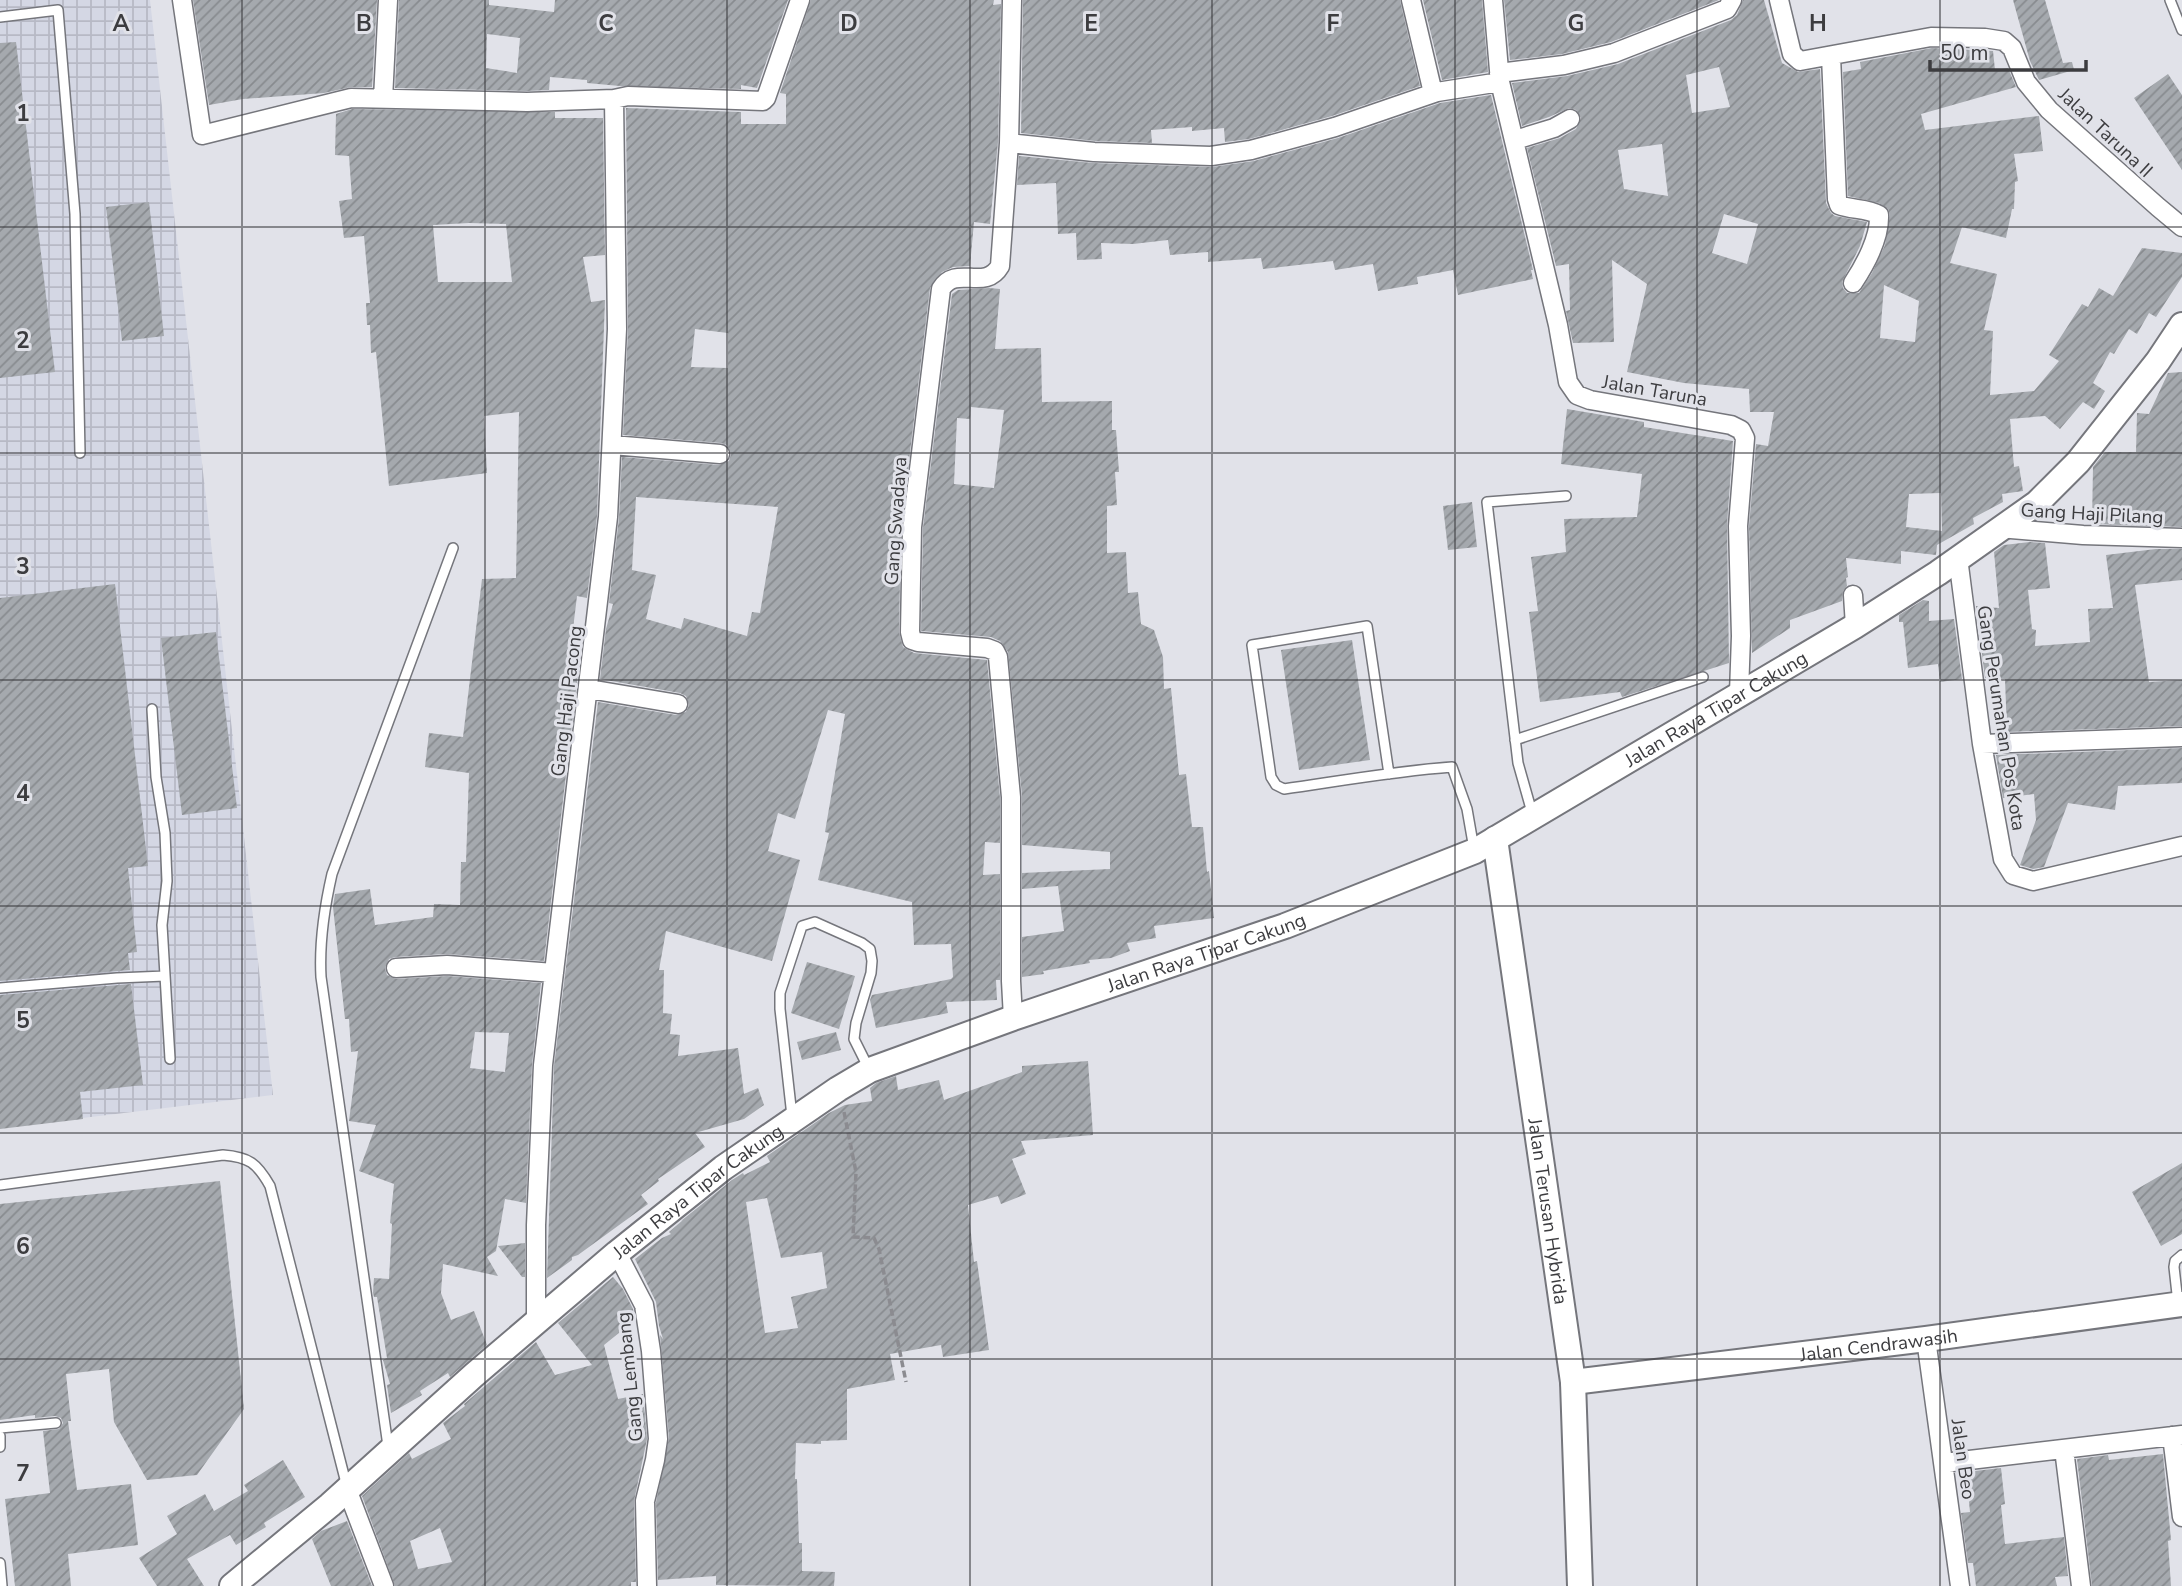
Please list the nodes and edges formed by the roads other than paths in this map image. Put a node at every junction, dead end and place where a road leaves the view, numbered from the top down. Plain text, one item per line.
1 (182, 0) edge
2 (388, 0) edge
3 (800, 0) edge
4 (1012, 0) edge
5 (1411, 0) edge
6 (1493, 0) edge
7 (1732, 0) edge
8 (1779, 0) edge
9 (2170, 0) edge
10 (60, 5) edge
11 (0, 17) edge
12 (2181, 24) edge
13 (1831, 56) junction
14 (1500, 77) junction
15 (1433, 93) junction
16 (621, 97) junction
17 (383, 99) junction
18 (1570, 120) dead end
19 (1515, 140) junction
20 (1009, 143) junction
21 (2182, 227) edge
22 (1853, 283) dead end
23 (2182, 325) edge
24 (612, 445) junction
25 (80, 453) dead end
26 (720, 454) dead end
27 (1566, 496) dead end
28 (1999, 528) junction
29 (2182, 538) edge
30 (453, 548) dead end
31 (1958, 558) junction
32 (1853, 596) dead end
33 (1855, 626) junction
34 (1703, 677) dead end
35 (589, 689) junction
36 (1740, 692) junction
37 (678, 704) dead end
38 (152, 709) dead end
39 (2182, 737) edge
40 (1516, 740) junction
41 (1982, 744) junction
42 (1389, 774) junction
43 (1533, 817) junction
44 (1485, 845) junction
45 (2182, 846) edge
46 (396, 968) dead end
47 (554, 974) junction
48 (165, 976) junction
49 (0, 988) edge
50 (1013, 1018) junction
51 (170, 1059) dead end
52 (870, 1070) junction
53 (792, 1121) junction
54 (0, 1185) edge
55 (617, 1253) junction
56 (2182, 1255) edge
57 (2180, 1305) edge
58 (536, 1321) junction
59 (1926, 1339) junction
60 (1573, 1382) junction
61 (56, 1423) dead end
62 (0, 1428) edge
63 (0, 1436) edge
64 (2177, 1436) edge
65 (0, 1447) edge
66 (2064, 1449) junction
67 (389, 1452) junction
68 (1944, 1463) junction
69 (347, 1489) junction
70 (2182, 1517) edge
71 (0, 1563) edge
72 (2, 1586) edge
73 (232, 1586) edge
74 (384, 1586) edge
75 (647, 1586) edge
76 (1580, 1586) edge
77 (1960, 1586) edge
78 (2081, 1586) edge

1 - 17 street
2 - 17 street
3 - 16 street
4 - 20 street, Gang Swadaya
5 - 15 street
6 - 14 street, Jalan Taruna
7 - 14 street
8 - 13 street, Jalan Taruna II
9 - 12 lane
10 - 11 lane
10 - 25 lane
13 - 21 street, Jalan Taruna II
13 - 22 street
14 - 15 street
14 - 19 street, Jalan Taruna
15 - 20 street
16 - 17 street
16 - 24 street, Gang Haji Pacong
18 - 19 street
19 - 36 street, Jalan Taruna
20 - 50 street, Gang Swadaya
23 - 28 street, Jalan Raya Tipar Cakung
24 - 26 street
24 - 35 street, Gang Haji Pacong
27 - 40 lane
28 - 29 street, Gang Haji Pilang
28 - 31 street, Jalan Raya Tipar Cakung
30 - 67 lane
31 - 33 street, Jalan Raya Tipar Cakung
31 - 41 street, Gang Perumahan Pos Kota
32 - 33 street
33 - 36 street, Jalan Raya Tipar Cakung
34 - 40 lane
35 - 37 street
35 - 47 street, Gang Haji Pacong
36 - 43 street, Jalan Raya Tipar Cakung
38 - 48 lane
39 - 41 street
40 - 43 lane
41 - 45 street, Gang Perumahan Pos Kota
42 - 42 lane
42 - 44 lane
43 - 44 street, Jalan Raya Tipar Cakung
44 - 50 street, Jalan Raya Tipar Cakung
44 - 60 street, Jalan Terusan Hybrida
46 - 47 street
47 - 58 street, Gang Haji Pacong
48 - 49 lane
48 - 51 lane
50 - 52 street, Jalan Raya Tipar Cakung
52 - 53 street, Jalan Raya Tipar Cakung
52 - 53 lane
53 - 55 street, Jalan Raya Tipar Cakung
54 - 69 lane
55 - 58 street, Jalan Raya Tipar Cakung
55 - 75 street, Gang Lembang
56 - 57 lane
57 - 59 street, Jalan Cendrawasih
58 - 67 street, Jalan Raya Tipar Cakung
59 - 60 street, Jalan Cendrawasih
59 - 68 street, Jalan Beo
60 - 76 street, Jalan Terusan Hybrida
61 - 62 lane
63 - 65 lane
64 - 66 street
64 - 70 street
66 - 68 street
66 - 78 street
67 - 69 street, Jalan Raya Tipar Cakung
68 - 77 street, Jalan Beo
69 - 73 street, Jalan Raya Tipar Cakung
69 - 74 street
71 - 72 lane

